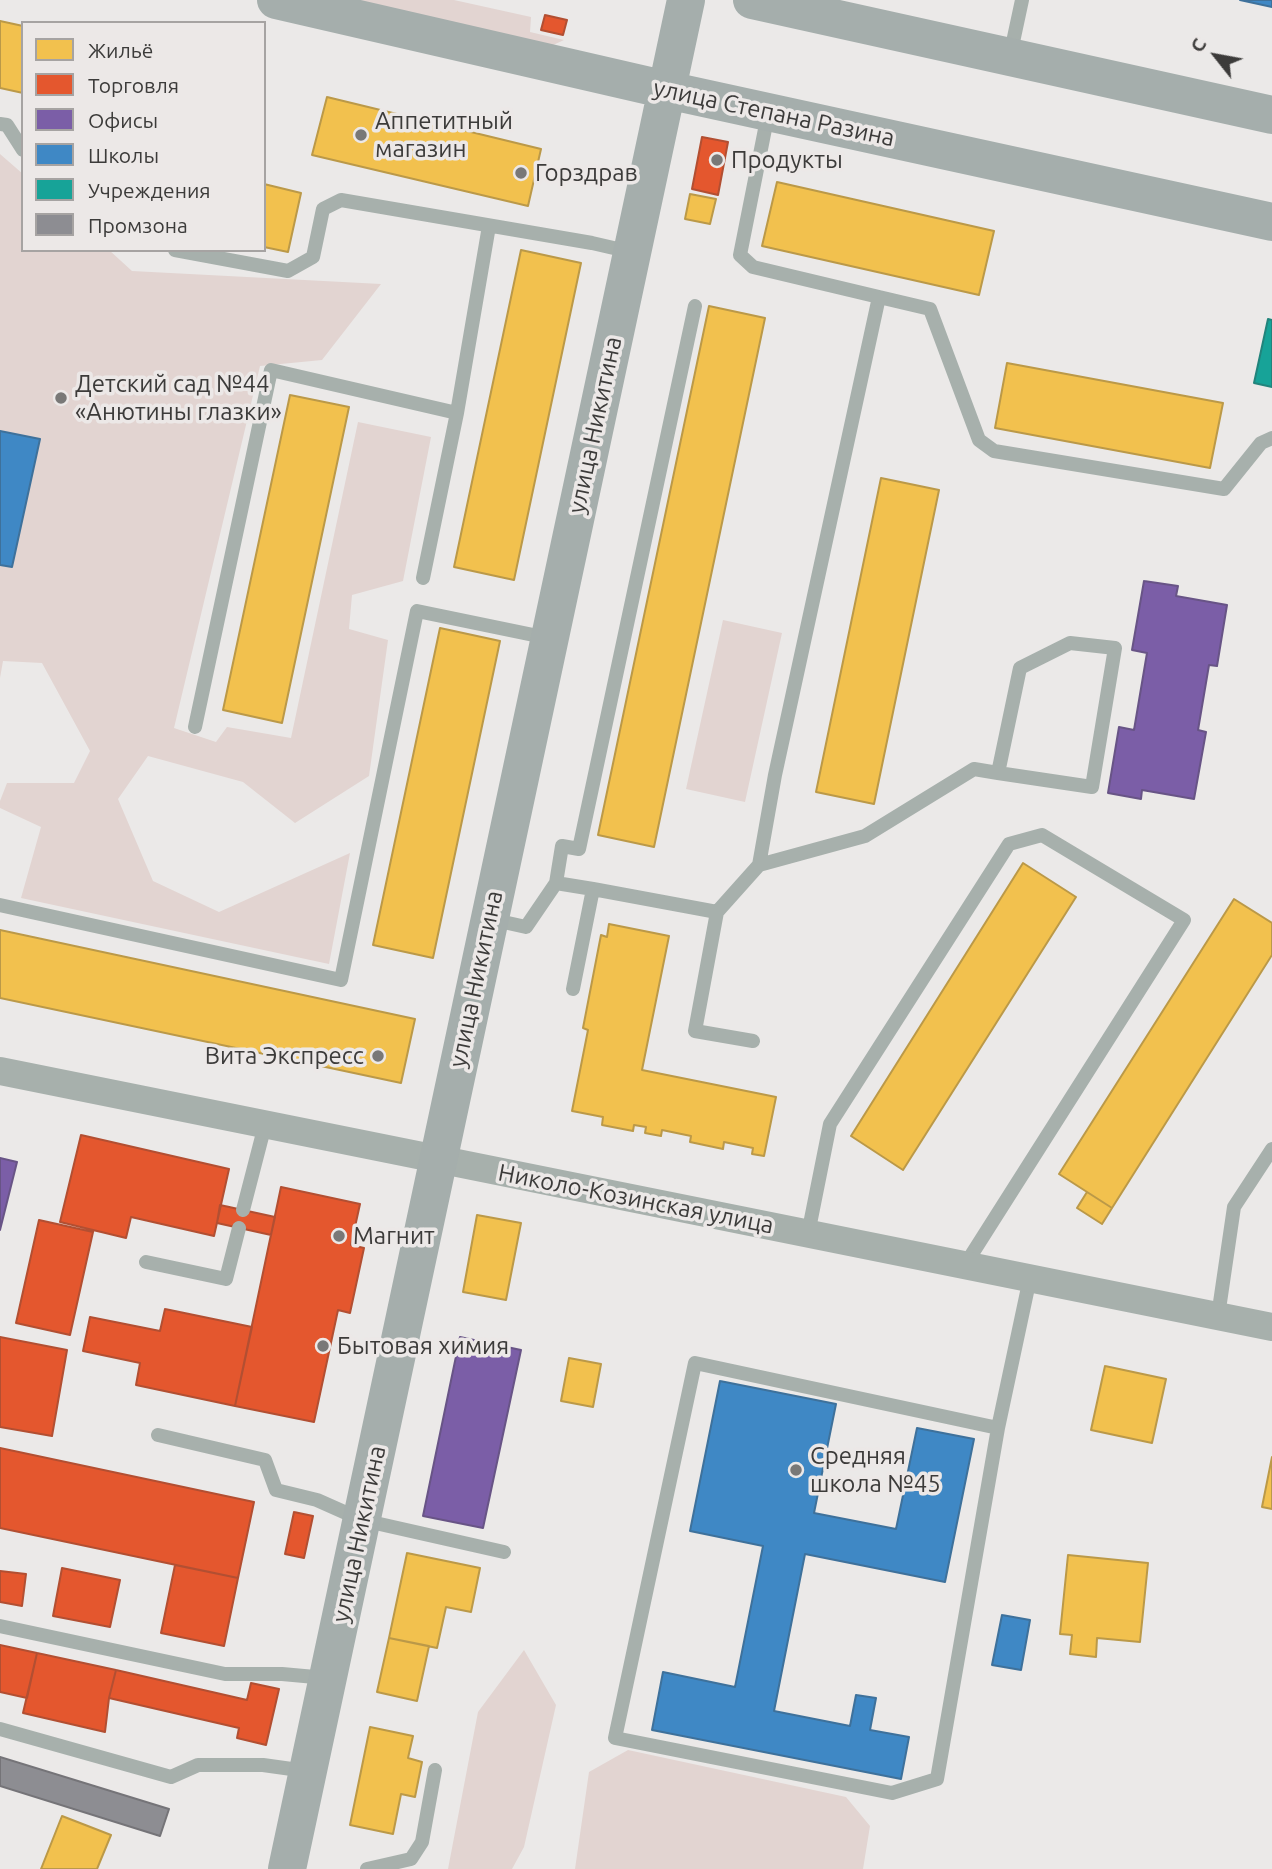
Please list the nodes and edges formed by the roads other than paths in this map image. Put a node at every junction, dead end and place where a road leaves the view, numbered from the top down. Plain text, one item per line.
1 (276, 0) edge
2 (685, 0) edge
3 (752, 0) edge
4 (1022, 0) edge
5 (1009, 57) junction
6 (667, 90) junction
7 (769, 112) junction
8 (1272, 115) edge
9 (0, 124) edge
10 (21, 147) edge
11 (1272, 222) edge
12 (489, 226) junction
13 (186, 252) edge
14 (632, 252) junction
15 (879, 298) junction
16 (695, 306) dead end
17 (457, 413) junction
18 (1272, 438) edge
19 (424, 578) dead end
20 (550, 638) junction
21 (195, 727) dead end
22 (998, 773) junction
23 (759, 865) junction
24 (556, 883) junction
25 (593, 889) junction
26 (0, 905) edge
27 (717, 912) junction
28 (489, 919) junction
29 (573, 989) dead end
30 (753, 1041) dead end
31 (0, 1071) edge
32 (265, 1125) junction
33 (1272, 1149) edge
34 (438, 1159) junction
35 (243, 1210) dead end
36 (239, 1227) dead end
37 (808, 1234) junction
38 (146, 1262) dead end
39 (965, 1265) junction
40 (1030, 1278) junction
41 (1217, 1316) junction
42 (1272, 1327) edge
43 (998, 1428) junction
44 (158, 1435) dead end
45 (362, 1520) junction
46 (504, 1552) dead end
47 (0, 1626) edge
48 (328, 1678) junction
49 (0, 1728) edge
50 (435, 1770) dead end
51 (308, 1772) junction
52 (287, 1869) edge
53 (367, 1869) edge

1 - 6 street, улица Степана Разина
2 - 6 street, улица Никитина
3 - 5 street
4 - 5 lane
5 - 8 street
6 - 7 street, улица Степана Разина
6 - 14 street, улица Никитина
7 - 11 street, улица Степана Разина
7 - 15 lane
9 - 10 lane
12 - 13 lane
12 - 14 lane
12 - 17 lane
14 - 20 street, улица Никитина
15 - 18 lane
15 - 23 lane
16 - 24 lane
17 - 19 lane
17 - 21 lane
20 - 26 lane
20 - 28 street, улица Никитина
22 - 22 lane
22 - 23 lane
23 - 27 lane
24 - 25 lane
24 - 28 lane
25 - 27 lane
25 - 29 lane
27 - 30 lane
28 - 34 street, улица Никитина
31 - 32 street, Николо-Козинская улица
32 - 34 street, Николо-Козинская улица
32 - 35 lane
33 - 41 lane
34 - 37 street, Николо-Козинская улица
34 - 45 street, улица Никитина
36 - 38 lane
37 - 39 street, Николо-Козинская улица
37 - 39 lane
39 - 40 street, Николо-Козинская улица
40 - 41 street, Николо-Козинская улица
40 - 43 lane
41 - 42 street, Николо-Козинская улица
43 - 43 lane
44 - 45 lane
45 - 46 lane
45 - 48 street, улица Никитина
47 - 48 lane
48 - 51 street, улица Никитина
49 - 51 lane
50 - 53 lane
51 - 52 street, улица Никитина

